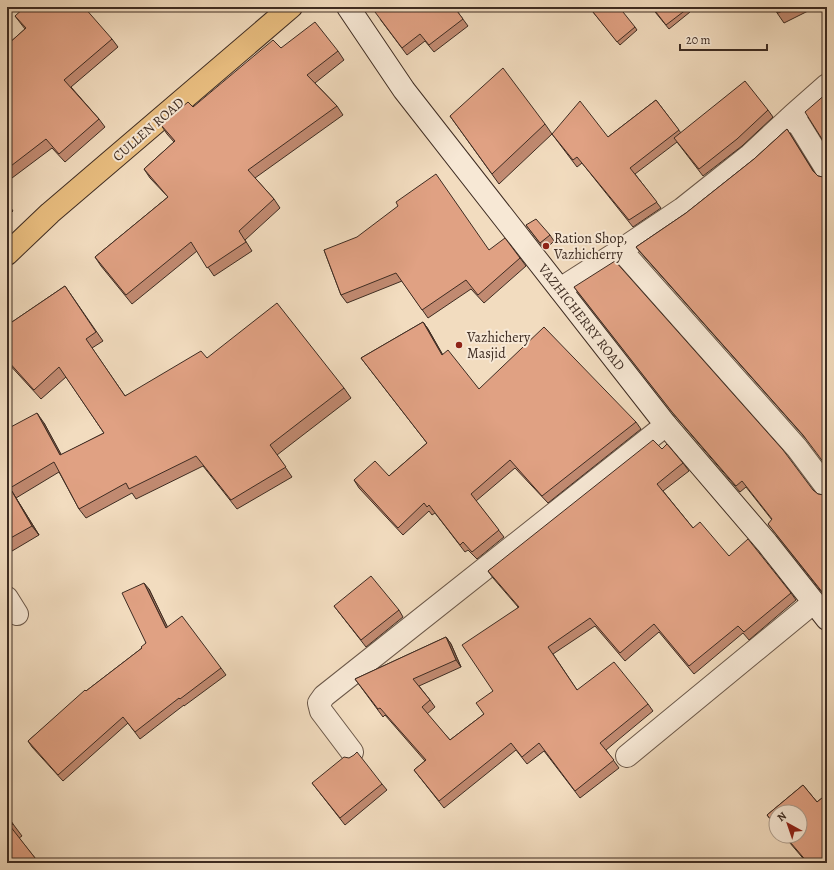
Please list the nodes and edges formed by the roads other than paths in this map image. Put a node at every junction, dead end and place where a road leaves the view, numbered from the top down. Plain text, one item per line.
1 (291, 7) edge
2 (348, 7) edge
3 (827, 85) edge
4 (793, 115) junction
5 (827, 170) edge
6 (621, 250) junction
7 (7, 254) edge
8 (560, 289) junction
9 (666, 425) junction
10 (827, 488) edge
11 (820, 611) edge
12 (352, 752) dead end
13 (627, 756) dead end

1 - 7 main road, CULLEN ROAD
2 - 8 street, VAZHICHERRY ROAD
3 - 4 street
4 - 5 street
4 - 6 street
6 - 8 street
6 - 10 street
8 - 9 street, VAZHICHERRY ROAD
9 - 11 street, VAZHICHERRY ROAD
9 - 12 street
11 - 13 street

